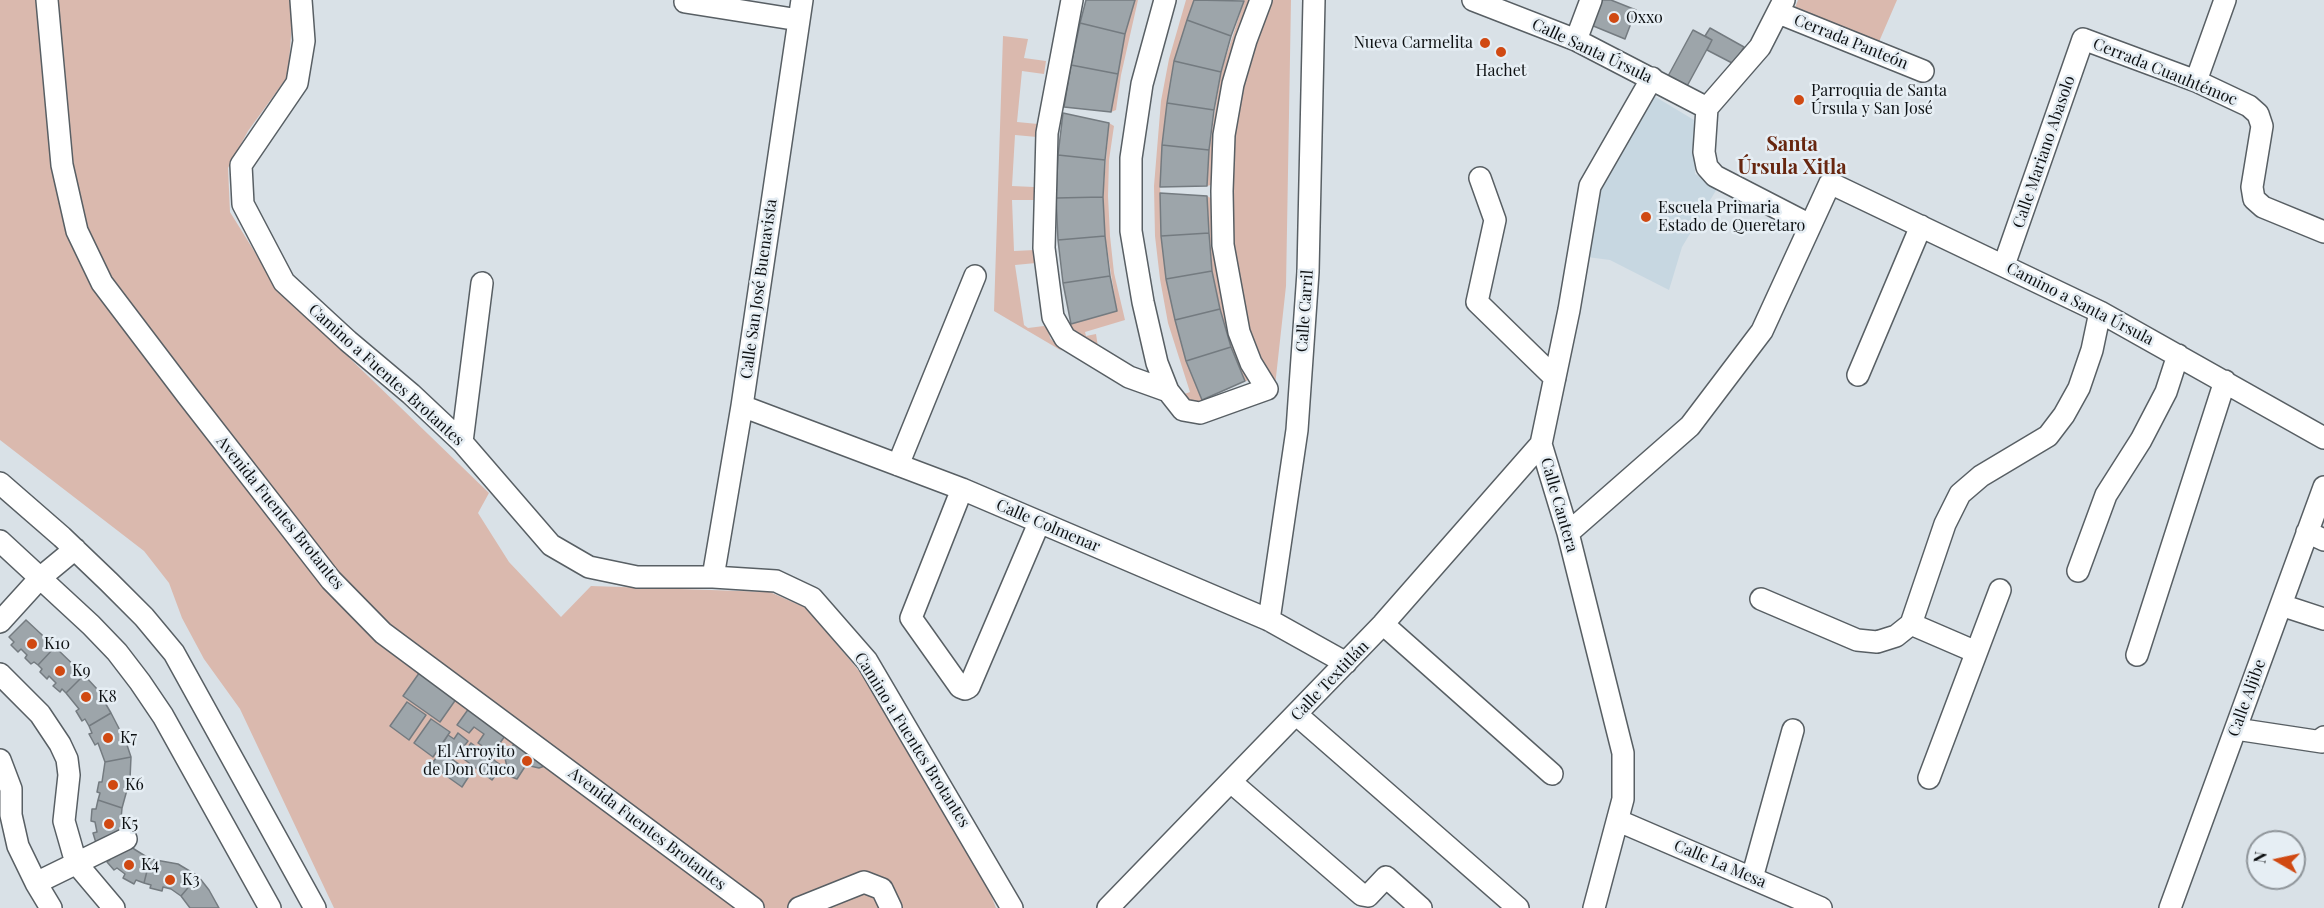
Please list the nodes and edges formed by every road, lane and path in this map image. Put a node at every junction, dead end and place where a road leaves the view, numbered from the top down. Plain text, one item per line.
1 (47, 0) edge
2 (301, 0) edge
3 (1072, 0) edge
4 (1165, 0) edge
5 (1261, 0) edge
6 (1314, 0) edge
7 (1473, 0) edge
8 (1591, 0) edge
9 (2225, 0) edge
10 (685, 2) dead end
11 (1781, 7) edge
12 (800, 10) edge
13 (2083, 39) joint
14 (1576, 40) junction
15 (1923, 70) dead end
16 (1652, 78) junction
17 (2196, 81) junction
18 (1707, 108) junction
19 (1480, 178) dead end
20 (1810, 225) junction
21 (1921, 226) junction
22 (2324, 232) edge
23 (2004, 265) junction
24 (975, 276) dead end
25 (482, 283) dead end
26 (2100, 312) junction
27 (2178, 355) junction
28 (1858, 375) dead end
29 (1555, 378) junction
30 (2225, 381) junction
31 (1168, 391) junction
32 (742, 406) junction
33 (2324, 438) edge
34 (462, 442) junction
35 (1541, 444) junction
36 (898, 465) junction
37 (0, 483) edge
38 (2324, 487) edge
39 (962, 489) junction
40 (1039, 523) junction
41 (1568, 533) junction
42 (2316, 536) edge
43 (0, 541) edge
44 (75, 549) junction
45 (2078, 571) dead end
46 (713, 577) junction
47 (40, 578) junction
48 (2000, 590) dead end
49 (1761, 599) dead end
50 (2281, 604) junction
51 (2324, 619) edge
52 (1269, 620) junction
53 (0, 622) edge
54 (1383, 624) junction
55 (1911, 624) junction
56 (1976, 652) junction
57 (2137, 655) dead end
58 (1346, 663) junction
59 (0, 674) edge
60 (1298, 715) junction
61 (2236, 729) junction
62 (1793, 730) dead end
63 (2324, 737) edge
64 (0, 760) edge
65 (1552, 774) dead end
66 (1929, 778) dead end
67 (1230, 782) junction
68 (1619, 821) junction
69 (126, 839) dead end
70 (76, 863) junction
71 (1752, 878) junction
72 (36, 883) junction
73 (104, 905) edge
74 (51, 908) edge
75 (270, 908) edge
76 (315, 908) edge
77 (753, 908) edge
78 (799, 908) edge
79 (891, 908) edge
80 (1012, 908) edge
81 (1108, 908) edge
82 (1421, 908) edge
83 (1518, 908) edge
84 (1594, 908) edge
85 (1821, 908) edge
86 (2170, 908) edge

1 - 77 street, Avenida Fuentes Brotantes
2 - 34 street, Camino a Fuentes Brotantes
3 - 31 street
4 - 31 street
5 - 31 street
6 - 52 street, Calle Carril
7 - 14 street, Calle Santa Úrsula
8 - 14 street
9 - 17 street
10 - 12 street
11 - 15 street, Cerrada Panteón
11 - 18 street
12 - 32 street, Calle San José Buenavista
13 - 17 street, Cerrada Cuauhtémoc
13 - 23 street, Calle Mariano Abasolo
14 - 16 street, Calle Santa Úrsula
16 - 18 street, Calle Santa Úrsula
16 - 29 street, Calle Cantera
17 - 22 street, Cerrada Cuauhtémoc
18 - 20 street
19 - 29 street
20 - 21 street, Camino a Santa Úrsula
20 - 41 street
21 - 23 street, Camino a Santa Úrsula
21 - 28 street
23 - 26 street, Camino a Santa Úrsula
24 - 36 street
25 - 34 street
26 - 27 street, Camino a Santa Úrsula
26 - 55 street
27 - 30 street, Camino a Santa Úrsula
27 - 45 street
29 - 35 street, Calle Cantera
30 - 33 street, Camino a Santa Úrsula
30 - 57 street
32 - 36 street, Calle Colmenar
32 - 46 street, Calle San José Buenavista
34 - 46 street, Camino a Fuentes Brotantes
35 - 41 street, Calle Cantera
35 - 54 street, Calle Textitlán
36 - 39 street, Calle Colmenar
37 - 44 street
38 - 42 street, Calle Aljibe
39 - 40 street, Calle Colmenar
39 - 40 street
40 - 52 street, Calle Colmenar
41 - 68 street, Calle Cantera
42 - 50 street, Calle Aljibe
43 - 47 street
44 - 47 street
44 - 76 street
46 - 80 street, Camino a Fuentes Brotantes
47 - 53 street
47 - 75 street
48 - 56 street
49 - 55 street
50 - 51 street
50 - 61 street, Calle Aljibe
52 - 58 street, Calle Colmenar
54 - 58 street, Calle Textitlán
54 - 65 street
55 - 56 street
56 - 66 street
58 - 60 street, Calle Textitlán
59 - 70 street
60 - 67 street, Calle Textitlán
60 - 83 street
61 - 63 street
61 - 86 street, Calle Aljibe
62 - 71 street
64 - 72 street
67 - 81 street, Calle Textitlán
67 - 82 street
68 - 71 street, Calle La Mesa
68 - 84 street, Calle Cantera
69 - 70 street
70 - 72 street
70 - 73 street
71 - 85 street, Calle La Mesa
72 - 74 street
78 - 79 street

